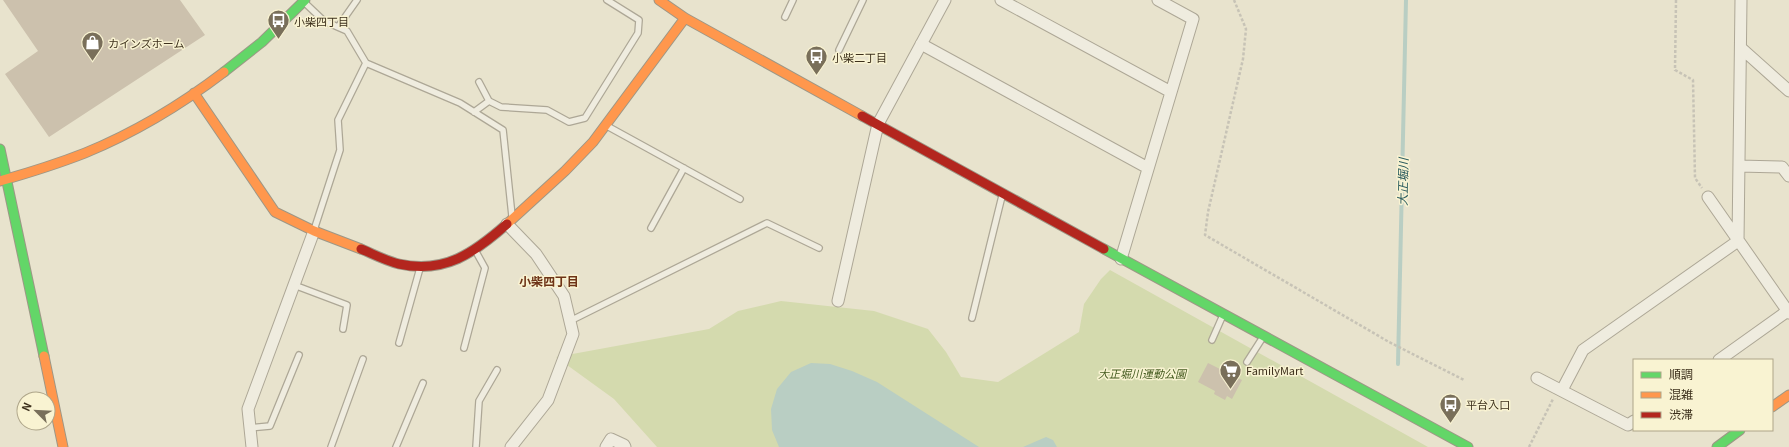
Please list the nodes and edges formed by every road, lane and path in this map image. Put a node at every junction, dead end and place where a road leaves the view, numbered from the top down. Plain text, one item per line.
1 (357, 0) edge
2 (607, 0) edge
3 (659, 0) edge
4 (793, 0) edge
5 (863, 0) edge
6 (945, 0) edge
7 (1001, 0) edge
8 (1158, 0) edge
9 (1234, 0) edge
10 (1676, 0) edge
11 (1741, 0) edge
12 (304, 1) edge
13 (785, 17) dead end
14 (685, 18) junction
15 (338, 27) junction
16 (921, 44) junction
17 (1740, 48) junction
18 (839, 50) dead end
19 (366, 63) junction
20 (479, 82) dead end
21 (1789, 91) edge
22 (1171, 92) junction
23 (194, 93) junction
24 (489, 101) junction
25 (474, 112) junction
26 (878, 124) junction
27 (605, 125) junction
28 (0, 149) edge
29 (1739, 166) junction
30 (684, 168) junction
31 (1148, 168) junction
32 (1789, 176) edge
33 (3, 180) edge
34 (1003, 194) junction
35 (1708, 197) joint
36 (740, 199) dead end
37 (509, 221) junction
38 (651, 228) dead end
39 (314, 231) junction
40 (1738, 241) junction
41 (819, 248) dead end
42 (474, 250) junction
43 (1121, 259) junction
44 (421, 266) junction
45 (294, 285) junction
46 (838, 301) dead end
47 (1789, 311) edge
48 (1224, 315) junction
49 (972, 318) dead end
50 (570, 321) junction
51 (342, 329) dead end
52 (1263, 336) junction
53 (1212, 340) dead end
54 (399, 343) dead end
55 (464, 348) dead end
56 (299, 355) dead end
57 (363, 359) dead end
58 (1720, 359) edge
59 (1247, 362) dead end
60 (497, 370) dead end
61 (1537, 378) dead end
62 (1464, 380) dead end
63 (423, 383) dead end
64 (1560, 389) junction
65 (1789, 395) edge
66 (1773, 406) edge
67 (1633, 422) edge
68 (250, 428) junction
69 (1739, 431) edge
70 (63, 447) edge
71 (243, 447) edge
72 (252, 447) edge
73 (331, 447) edge
74 (396, 447) edge
75 (476, 447) edge
76 (511, 447) edge
77 (606, 447) edge
78 (625, 447) edge
79 (1468, 447) edge
80 (1529, 447) edge
81 (1717, 447) edge

1 - 15 lane
2 - 24 lane
3 - 14 street
4 - 13 lane
5 - 18 lane
6 - 16 street
7 - 22 street
8 - 22 street
9 - 62 path
10 - 35 path
11 - 17 street
12 - 15 lane
12 - 23 street
14 - 26 street
14 - 27 street
15 - 19 lane
16 - 26 street
16 - 31 street
17 - 21 street
17 - 29 street
19 - 25 lane
19 - 39 lane
20 - 24 lane
22 - 31 street
23 - 33 street
23 - 39 street
24 - 25 lane
25 - 37 lane
26 - 34 street
26 - 46 street
27 - 30 lane
27 - 37 street
28 - 33 street
29 - 32 street
29 - 40 street
30 - 36 lane
30 - 38 lane
31 - 43 street
33 - 70 street
34 - 43 street
34 - 49 lane
35 - 40 street
37 - 42 street
37 - 50 street
39 - 44 street
39 - 45 street
40 - 47 street
40 - 64 street
41 - 50 lane
42 - 44 street
42 - 55 lane
43 - 48 street
44 - 54 lane
45 - 51 lane
45 - 68 street
47 - 58 street
48 - 52 street
48 - 53 lane
50 - 76 street
52 - 59 lane
52 - 79 street
56 - 68 lane
57 - 73 lane
60 - 75 lane
61 - 64 street
63 - 74 lane
64 - 67 street
64 - 80 path
65 - 66 street
68 - 71 street
68 - 72 street
69 - 81 street
77 - 78 street

